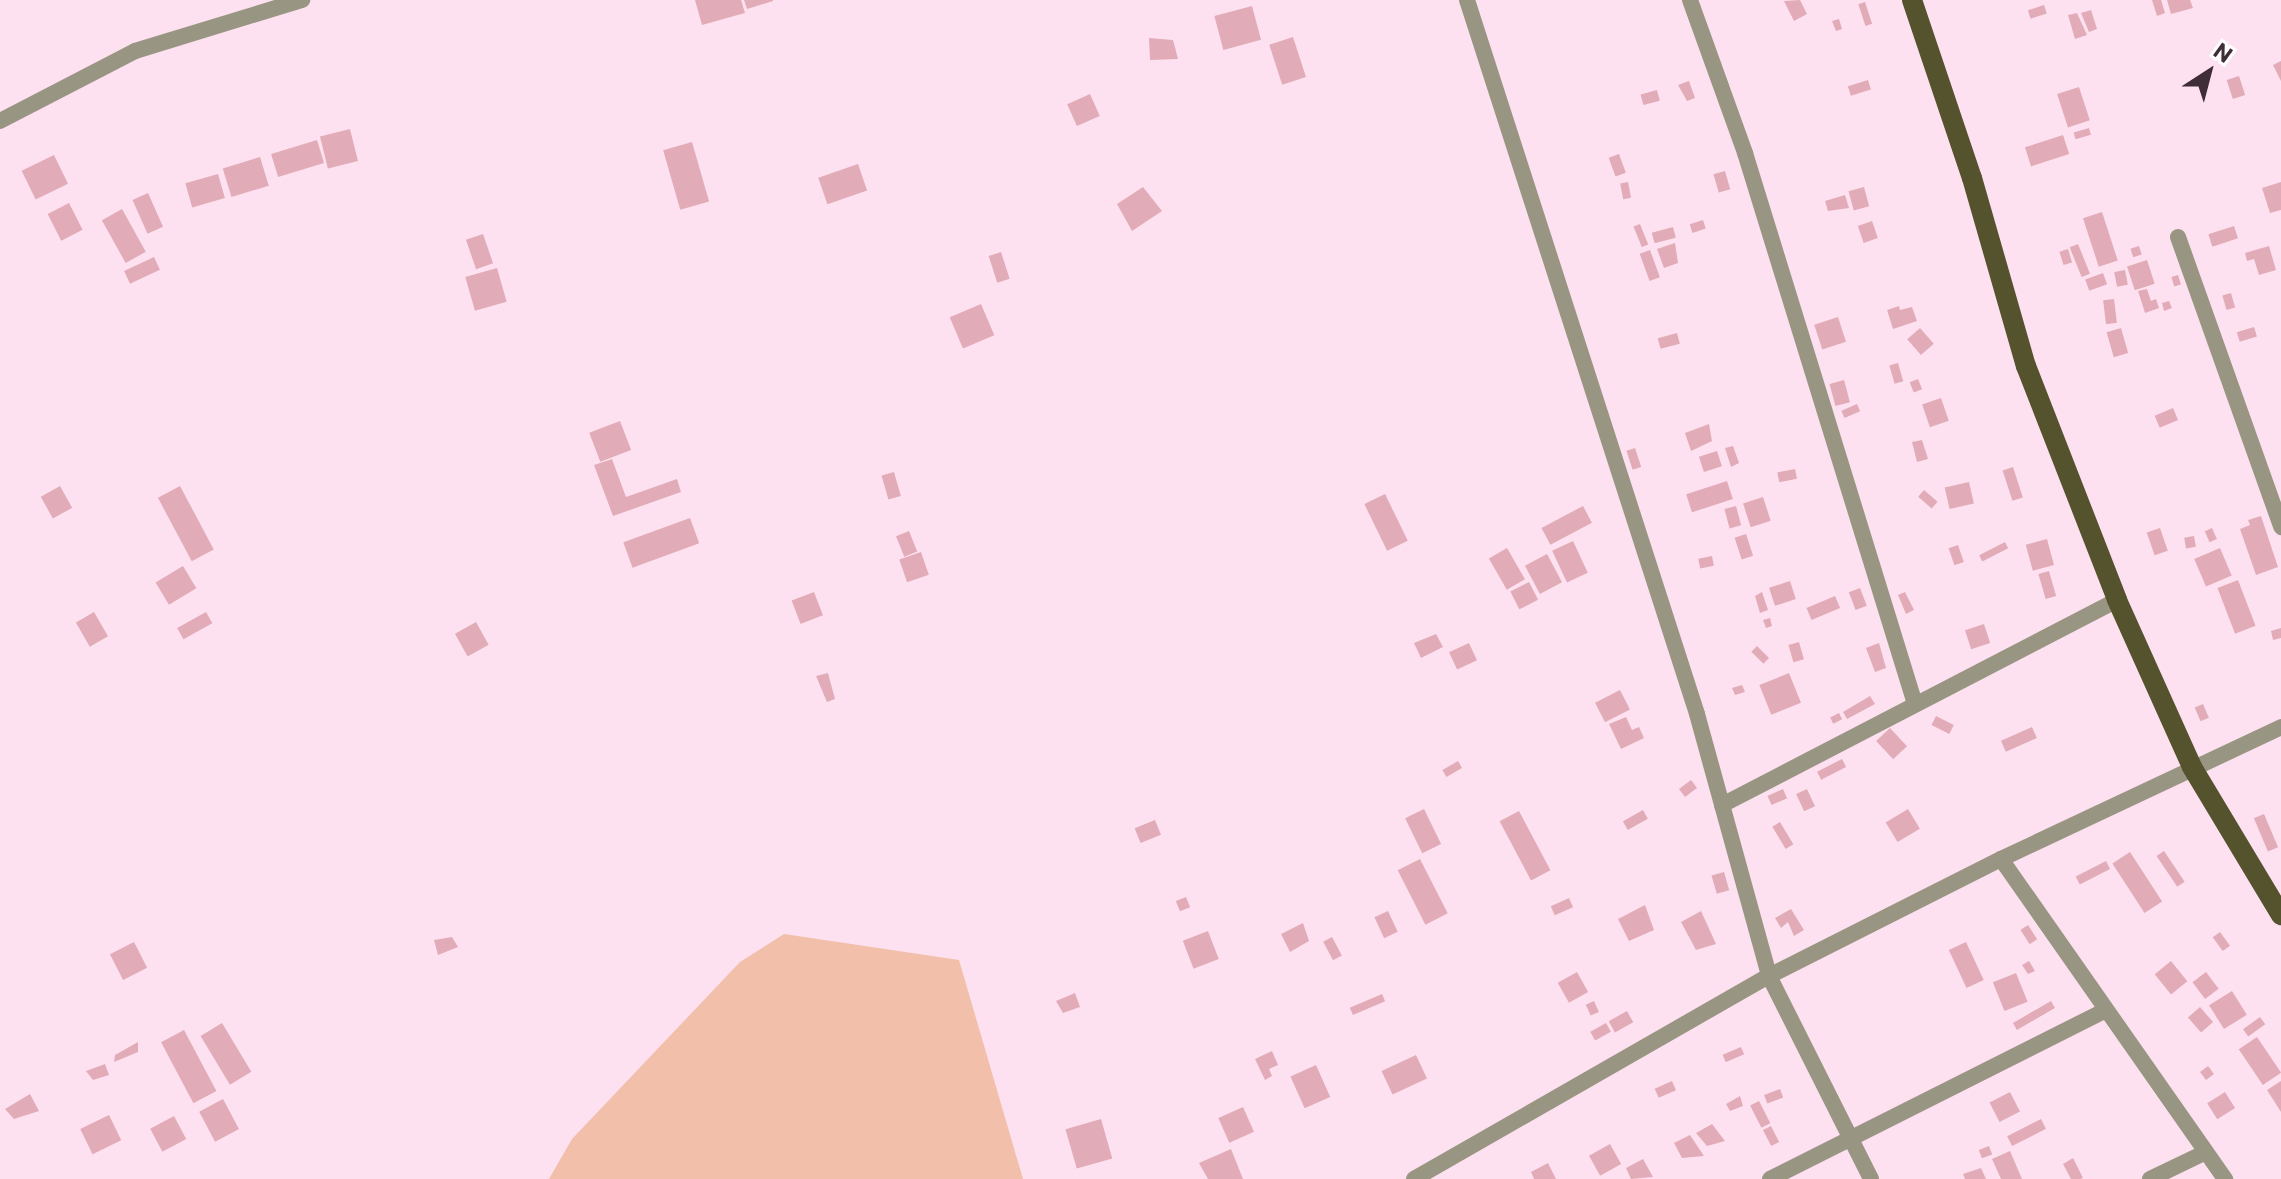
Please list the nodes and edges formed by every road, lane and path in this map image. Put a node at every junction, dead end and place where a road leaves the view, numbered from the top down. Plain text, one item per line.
1 (302, 0) edge
2 (1467, 0) edge
3 (1690, 0) edge
4 (1912, 0) edge
5 (0, 121) edge
6 (2178, 237) dead end
7 (2281, 527) edge
8 (2117, 600) junction
9 (1915, 704) junction
10 (2281, 727) edge
11 (2192, 767) junction
12 (1722, 805) junction
13 (2001, 859) junction
14 (2281, 915) edge
15 (1769, 976) junction
16 (2106, 1010) junction
17 (1851, 1138) junction
18 (2206, 1152) junction
19 (1437, 1174) edge
20 (1414, 1179) edge
21 (1770, 1179) edge
22 (1871, 1179) edge
23 (2150, 1179) edge
24 (2225, 1179) edge

1 - 5 street
2 - 12 street
3 - 9 street
4 - 8 main road
6 - 7 street
8 - 9 street
8 - 11 main road
9 - 12 street
10 - 11 street
11 - 13 street
11 - 14 main road
12 - 15 street
13 - 15 street
13 - 16 street
15 - 17 street
15 - 19 street
16 - 17 street
16 - 18 street
17 - 21 street
17 - 22 street
18 - 23 street
18 - 24 street
19 - 20 street

